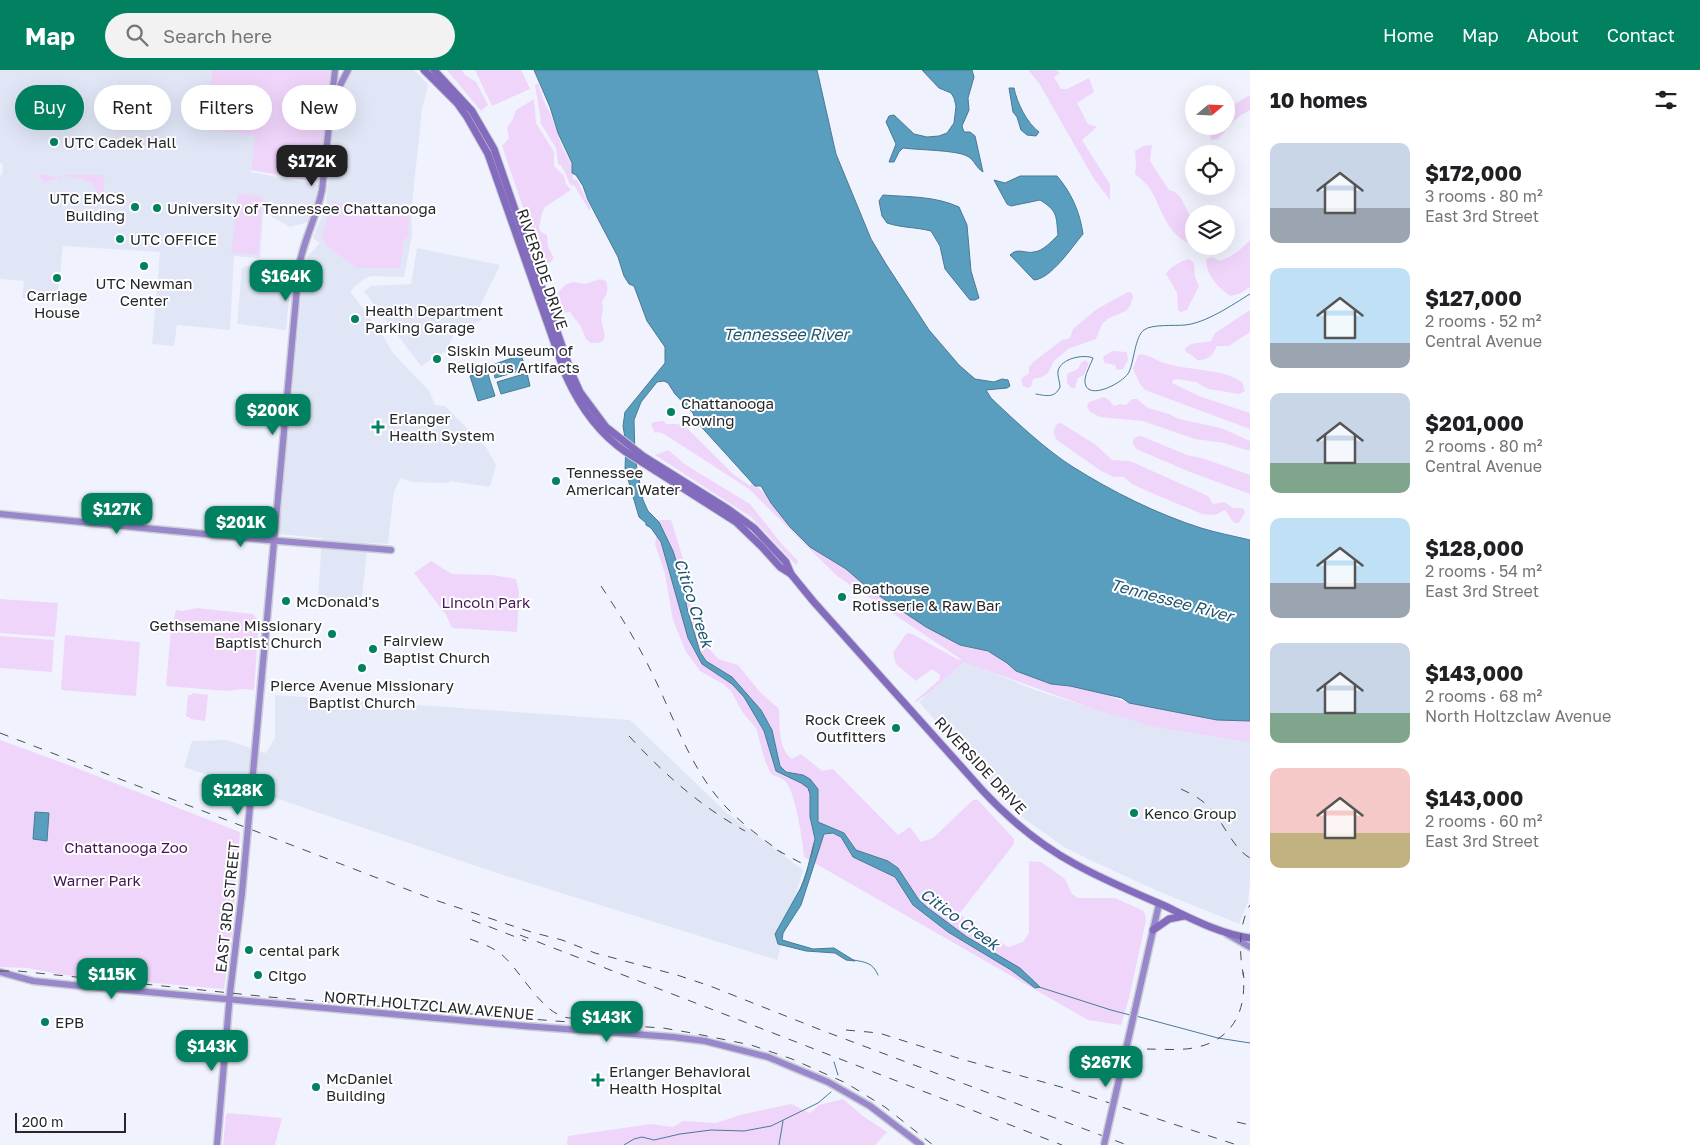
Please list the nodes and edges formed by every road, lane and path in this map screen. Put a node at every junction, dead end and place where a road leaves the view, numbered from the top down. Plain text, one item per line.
1 (335, 70) edge
2 (348, 70) edge
3 (424, 70) edge
4 (434, 70) edge
5 (333, 85) edge
6 (340, 85) edge
7 (329, 130) edge
8 (546, 309) junction
9 (0, 514) edge
10 (273, 541) junction
11 (391, 550) dead end
12 (1159, 904) junction
13 (1185, 916) junction
14 (1153, 930) junction
15 (1221, 931) junction
16 (1250, 938) edge
17 (1250, 947) edge
18 (0, 972) edge
19 (230, 1000) junction
20 (217, 1145) edge
21 (922, 1145) edge
22 (1104, 1145) edge

1 - 5 main road, EAST 3RD STREET
2 - 6 main road, EAST 3RD STREET
3 - 8 main road, RIVERSIDE DRIVE
4 - 8 main road, RIVERSIDE DRIVE
7 - 10 main road, EAST 3RD STREET
8 - 12 main road, RIVERSIDE DRIVE
9 - 10 main road
10 - 11 main road
10 - 19 main road, EAST 3RD STREET, bridge
12 - 13 main road, RIVERSIDE DRIVE
12 - 14 main road
13 - 14 main road
13 - 15 main road, RIVERSIDE DRIVE
14 - 22 main road, bridge
15 - 16 main road, RIVERSIDE DRIVE
15 - 17 main road
18 - 19 main road, NORTH HOLTZCLAW AVENUE
19 - 20 main road, EAST 3RD STREET
19 - 21 main road, NORTH HOLTZCLAW AVENUE

